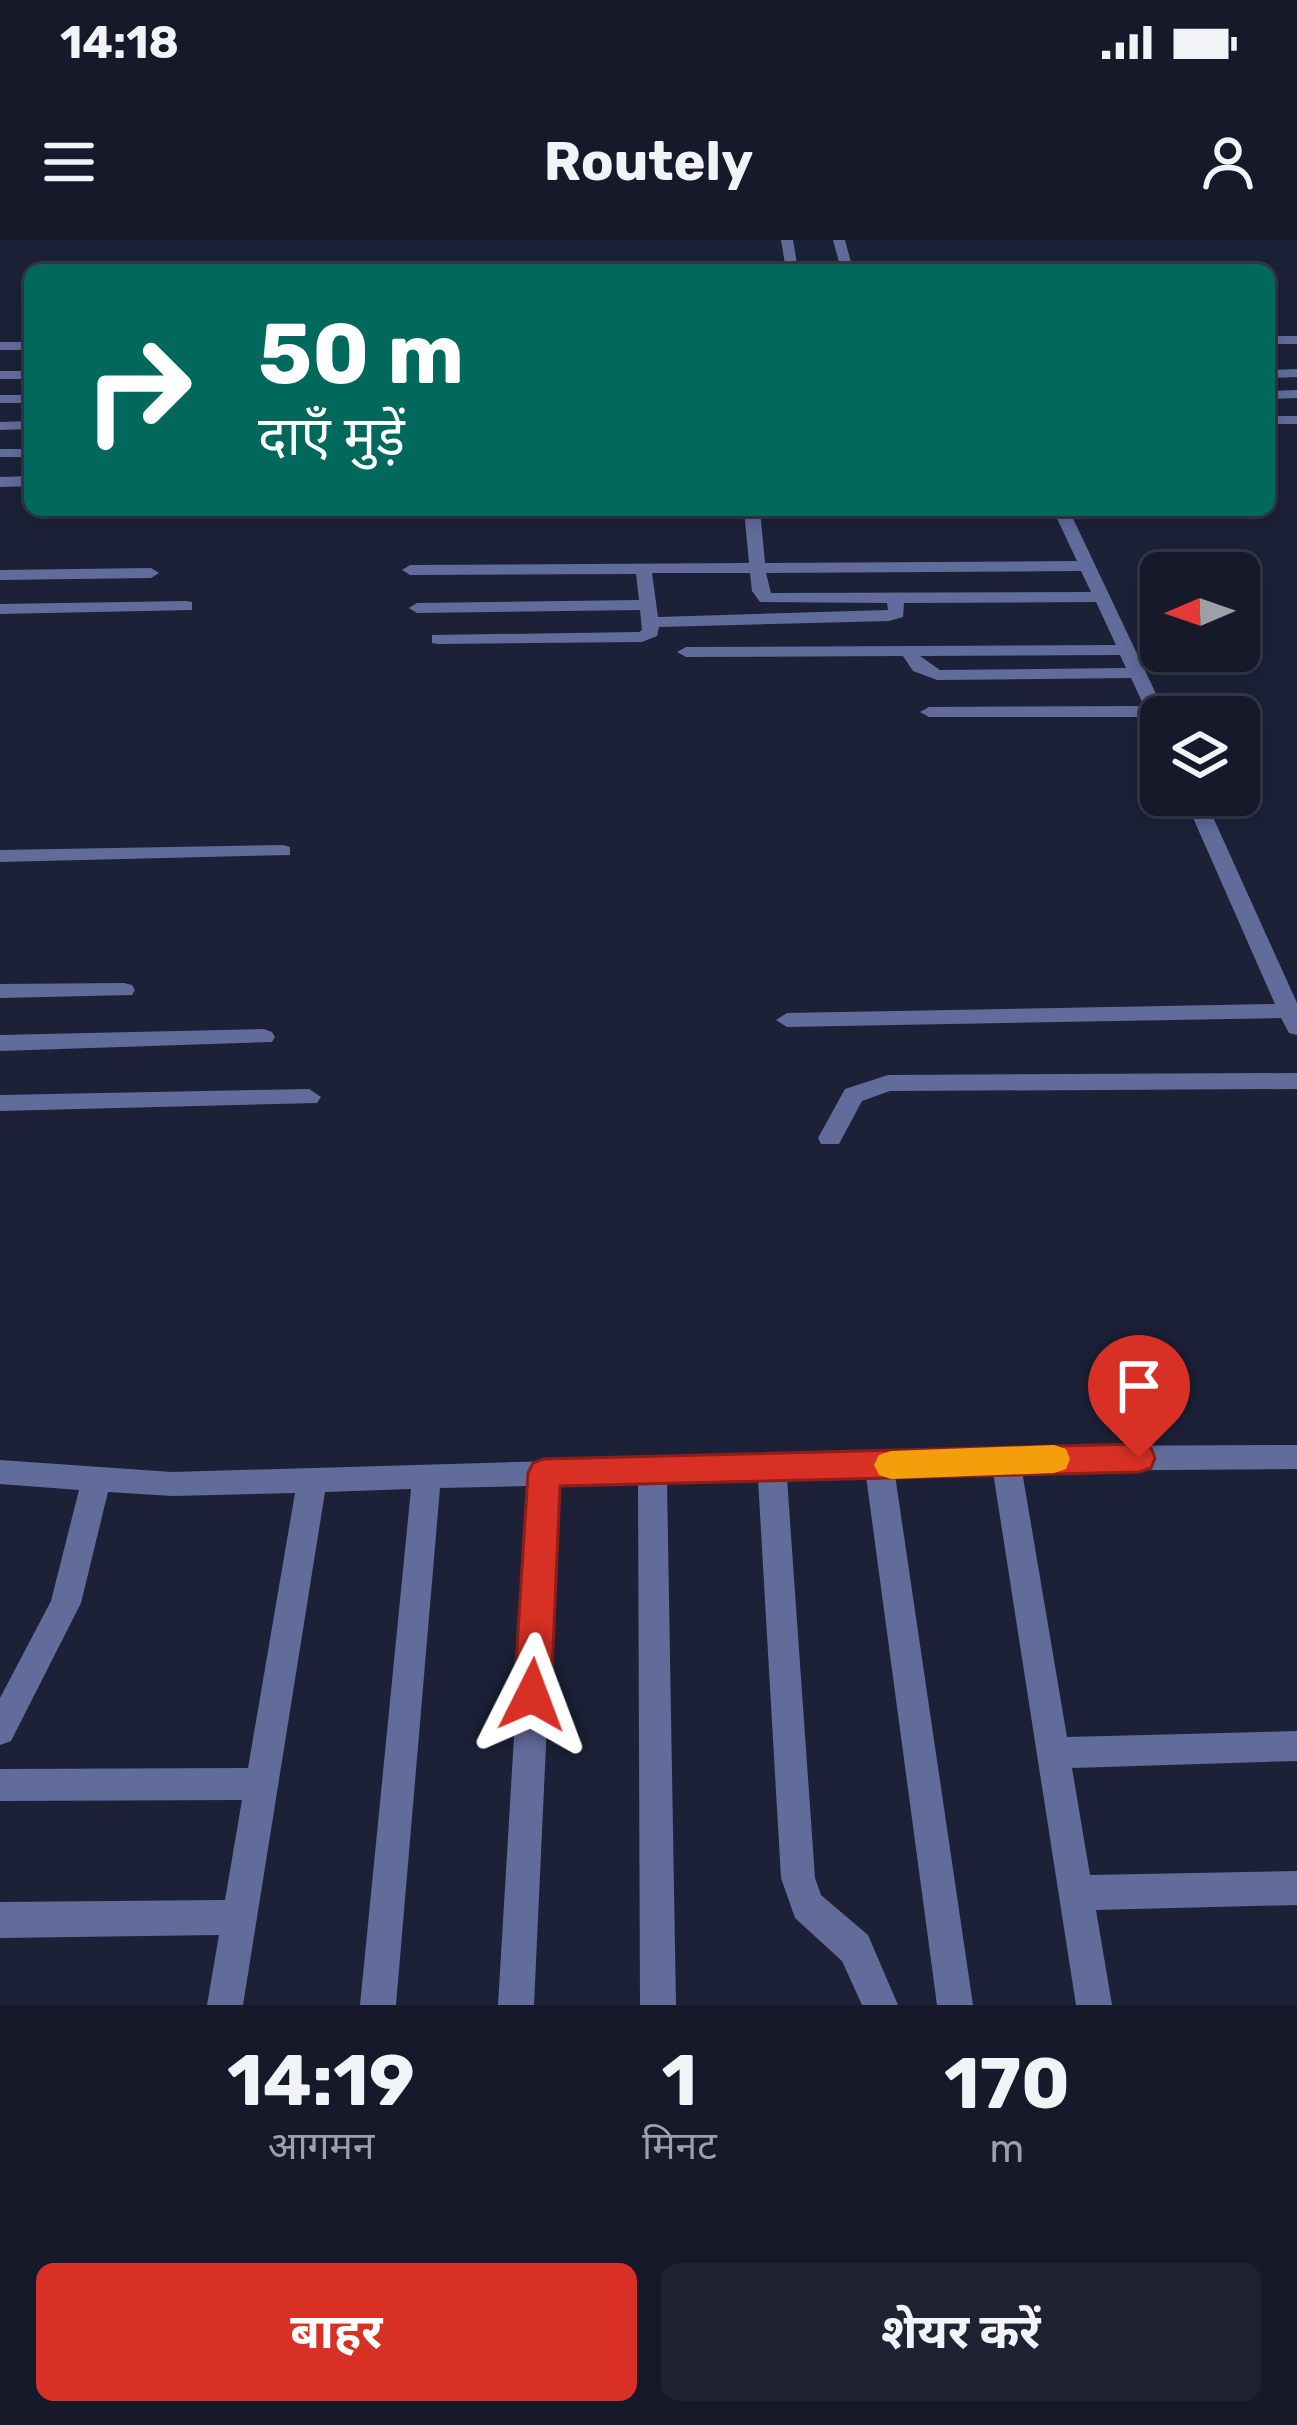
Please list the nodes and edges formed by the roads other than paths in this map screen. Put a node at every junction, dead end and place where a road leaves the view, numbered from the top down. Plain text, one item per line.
1 (753, 516) edge
2 (1064, 516) edge
3 (758, 566) junction
4 (1087, 566) junction
5 (644, 567) junction
6 (410, 570) dead end
7 (151, 573) dead end
8 (0, 575) edge
9 (1100, 597) junction
10 (895, 598) junction
11 (186, 606) dead end
12 (0, 608) edge
13 (417, 608) dead end
14 (649, 614) junction
15 (438, 639) dead end
16 (907, 650) junction
17 (1125, 650) junction
18 (686, 652) dead end
19 (1137, 674) junction
20 (1148, 696) edge
21 (928, 712) dead end
22 (1140, 717) edge
23 (1202, 816) edge
24 (283, 851) dead end
25 (0, 856) edge
26 (124, 990) dead end
27 (0, 991) edge
28 (1293, 1019) edge
29 (787, 1020) dead end
30 (264, 1037) dead end
31 (0, 1043) edge
32 (1297, 1081) edge
33 (309, 1097) dead end
34 (0, 1103) edge
35 (830, 1138) dead end
36 (1297, 1457) edge
37 (1006, 1461) junction
38 (880, 1466) junction
39 (772, 1467) junction
40 (652, 1470) junction
41 (0, 1472) edge
42 (544, 1473) junction
43 (427, 1477) junction
44 (96, 1480) junction
45 (312, 1480) junction
46 (0, 1730) edge
47 (1297, 1746) edge
48 (1054, 1753) junction
49 (262, 1784) junction
50 (0, 1785) edge
51 (1297, 1888) edge
52 (1076, 1893) junction
53 (239, 1917) junction
54 (0, 1920) edge
55 (225, 2005) edge
56 (378, 2005) edge
57 (516, 2005) edge
58 (658, 2005) edge
59 (880, 2005) edge
60 (956, 2005) edge
61 (1094, 2005) edge

1 - 3 street
2 - 4 street
3 - 4 street
3 - 5 street
3 - 10 street
4 - 9 street
5 - 6 street
5 - 14 street
7 - 8 street
9 - 10 street
9 - 17 street
10 - 14 street
11 - 12 street
13 - 14 street
14 - 15 street
16 - 17 street
16 - 18 street
16 - 19 street
17 - 19 street
19 - 20 street
21 - 22 street
23 - 28 street
24 - 25 street
26 - 27 street
28 - 29 street
30 - 31 street
32 - 35 street
33 - 34 street
36 - 37 street
37 - 38 street
37 - 48 street
38 - 39 street
38 - 60 street
39 - 40 street
39 - 59 street
40 - 42 street
40 - 58 street
41 - 44 street
42 - 43 street
42 - 57 street
43 - 45 street
43 - 56 street
44 - 45 street
44 - 46 street
45 - 49 street
47 - 48 street
48 - 52 street
49 - 50 street
49 - 53 street
51 - 52 street
52 - 61 street
53 - 54 street
53 - 55 street

